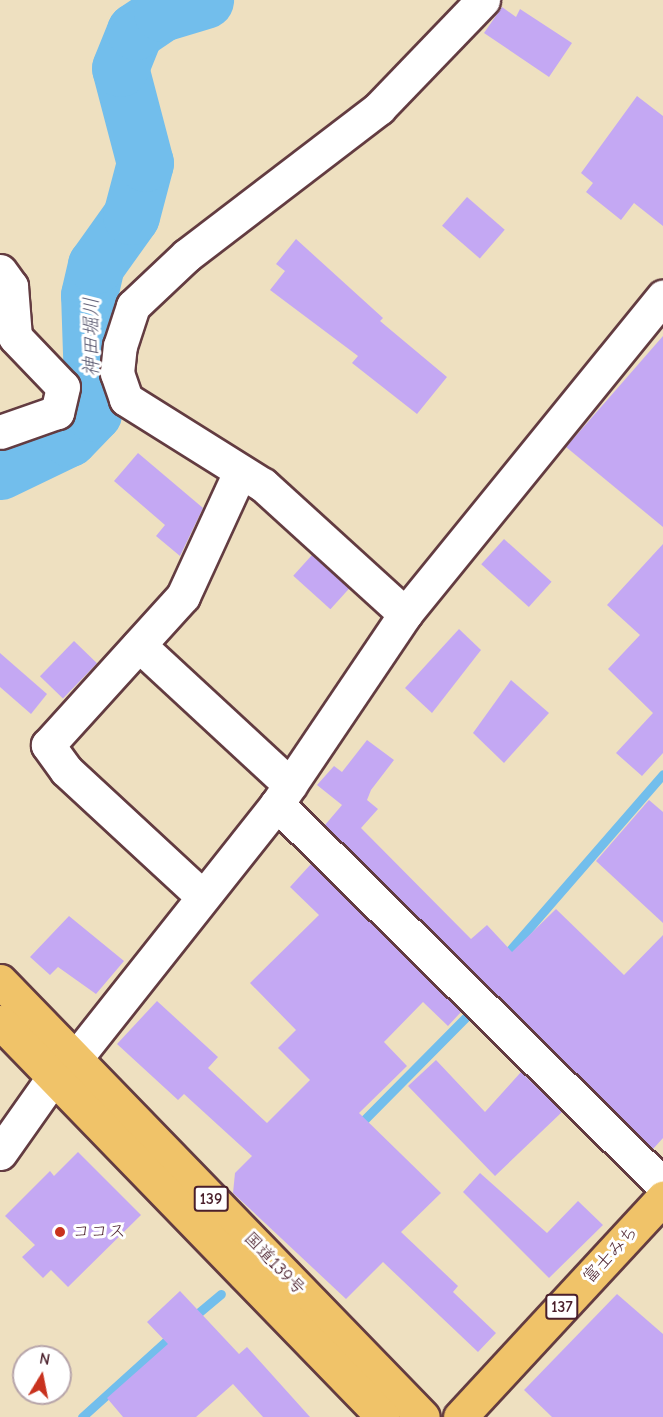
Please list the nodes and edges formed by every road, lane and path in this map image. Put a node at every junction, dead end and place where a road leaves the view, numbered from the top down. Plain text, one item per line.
1 (483, 0) edge
2 (0, 272) edge
3 (663, 296) edge
4 (0, 432) edge
5 (240, 472) junction
6 (405, 614) junction
7 (139, 645) junction
8 (284, 794) junction
9 (202, 896) junction
10 (0, 981) edge
11 (0, 1022) edge
12 (64, 1069) junction
13 (0, 1153) edge
14 (663, 1185) edge
15 (663, 1198) edge
16 (383, 1417) edge
17 (423, 1417) edge
18 (460, 1417) edge

1 - 5 street
2 - 4 street
3 - 6 street
5 - 6 street
5 - 7 street
6 - 8 street
7 - 8 street
7 - 9 street
8 - 9 street
8 - 14 street
9 - 12 street
10 - 12 highway, 国道139号 / 139
11 - 12 highway, 国道139号 / 139
12 - 13 street
12 - 16 highway, 国道139号 / 139
12 - 17 highway, 国道139号 / 139
15 - 18 highway, 富士みち / 137

